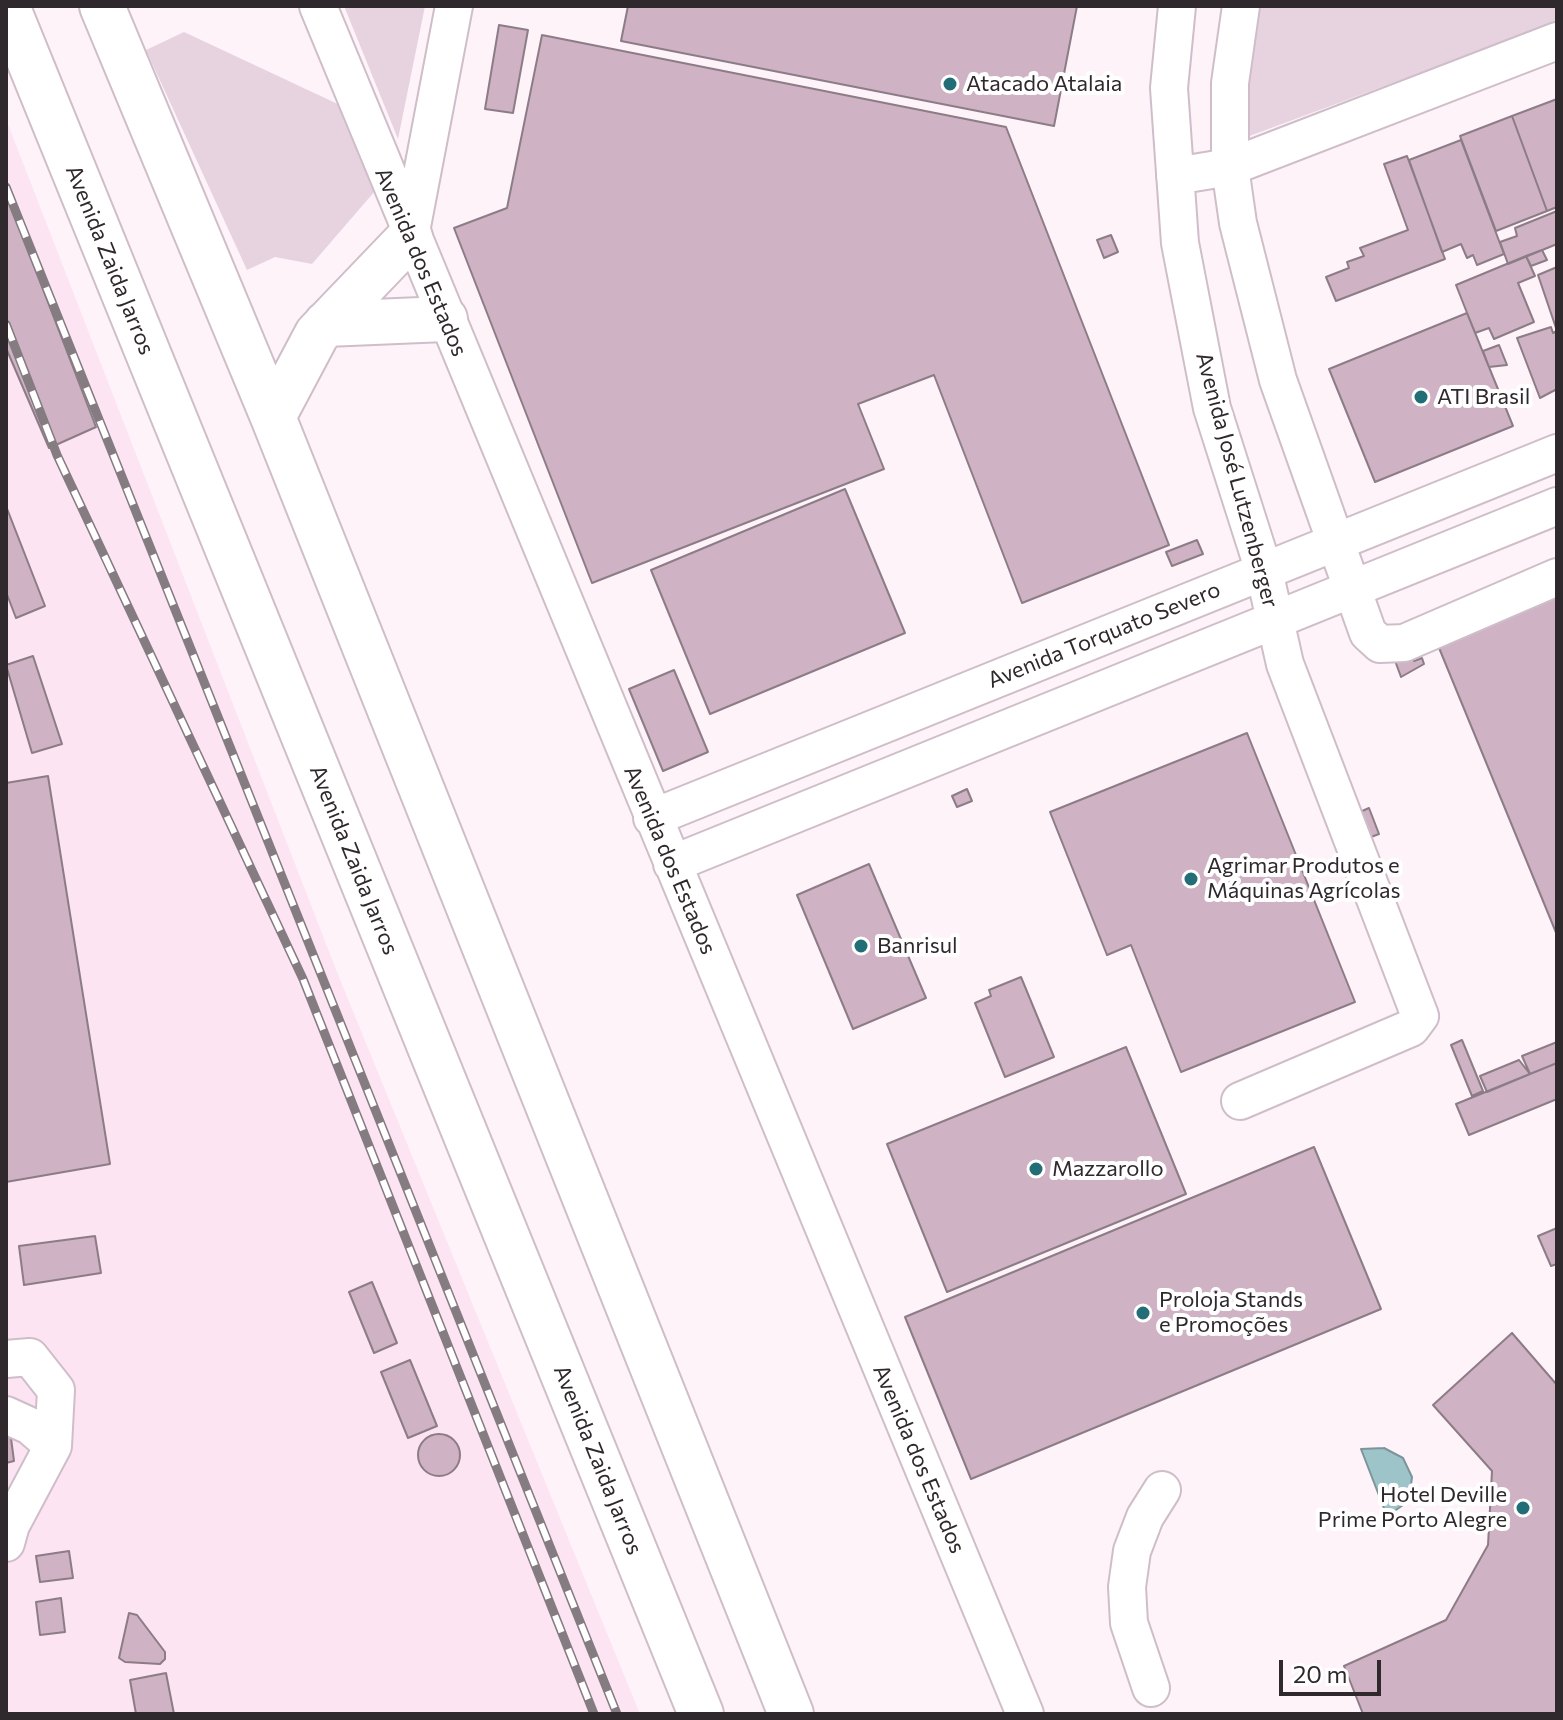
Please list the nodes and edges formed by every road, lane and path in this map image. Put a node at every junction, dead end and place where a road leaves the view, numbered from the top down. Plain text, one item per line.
1 (7, 6) edge
2 (102, 6) edge
3 (318, 6) edge
4 (454, 6) edge
5 (1177, 6) edge
6 (1241, 6) edge
7 (1557, 41) edge
8 (1230, 167) junction
9 (1175, 176) junction
10 (410, 237) junction
11 (445, 319) junction
12 (326, 324) junction
13 (273, 417) junction
14 (1557, 453) edge
15 (1557, 506) edge
16 (1334, 543) junction
17 (1264, 571) junction
18 (1557, 577) edge
19 (1351, 589) junction
20 (1275, 621) junction
21 (970, 690) junction
22 (984, 738) junction
23 (652, 818) junction
24 (672, 864) junction
25 (1240, 1101) dead end
26 (6, 1359) edge
27 (6, 1415) edge
28 (53, 1446) junction
29 (1162, 1490) dead end
30 (6, 1543) edge
31 (1151, 1688) dead end
32 (701, 1714) edge
33 (791, 1714) edge
34 (1025, 1714) edge

1 - 32 highway, Avenida Zaida Jarros
2 - 13 highway
3 - 10 street, Avenida dos Estados
4 - 10 street
5 - 9 street, Avenida José Lutzenberger
6 - 8 street
7 - 8 street
8 - 9 street
8 - 16 street
9 - 17 street, Avenida José Lutzenberger
10 - 11 street, Avenida dos Estados
10 - 12 highway
11 - 12 highway
11 - 23 street, Avenida dos Estados
12 - 13 highway
13 - 33 highway
14 - 16 street, Avenida Torquato Severo
15 - 19 street
16 - 17 street, Avenida Torquato Severo
16 - 19 street
17 - 20 street, Avenida José Lutzenberger
17 - 21 street, Avenida Torquato Severo
18 - 19 street
19 - 20 street
20 - 22 street
20 - 25 street, Avenida José Lutzenberger
21 - 22 street
21 - 23 street, Avenida Torquato Severo
22 - 24 street
23 - 24 street, Avenida dos Estados
24 - 34 street, Avenida dos Estados
26 - 28 street
27 - 28 street
28 - 30 street
29 - 31 street

